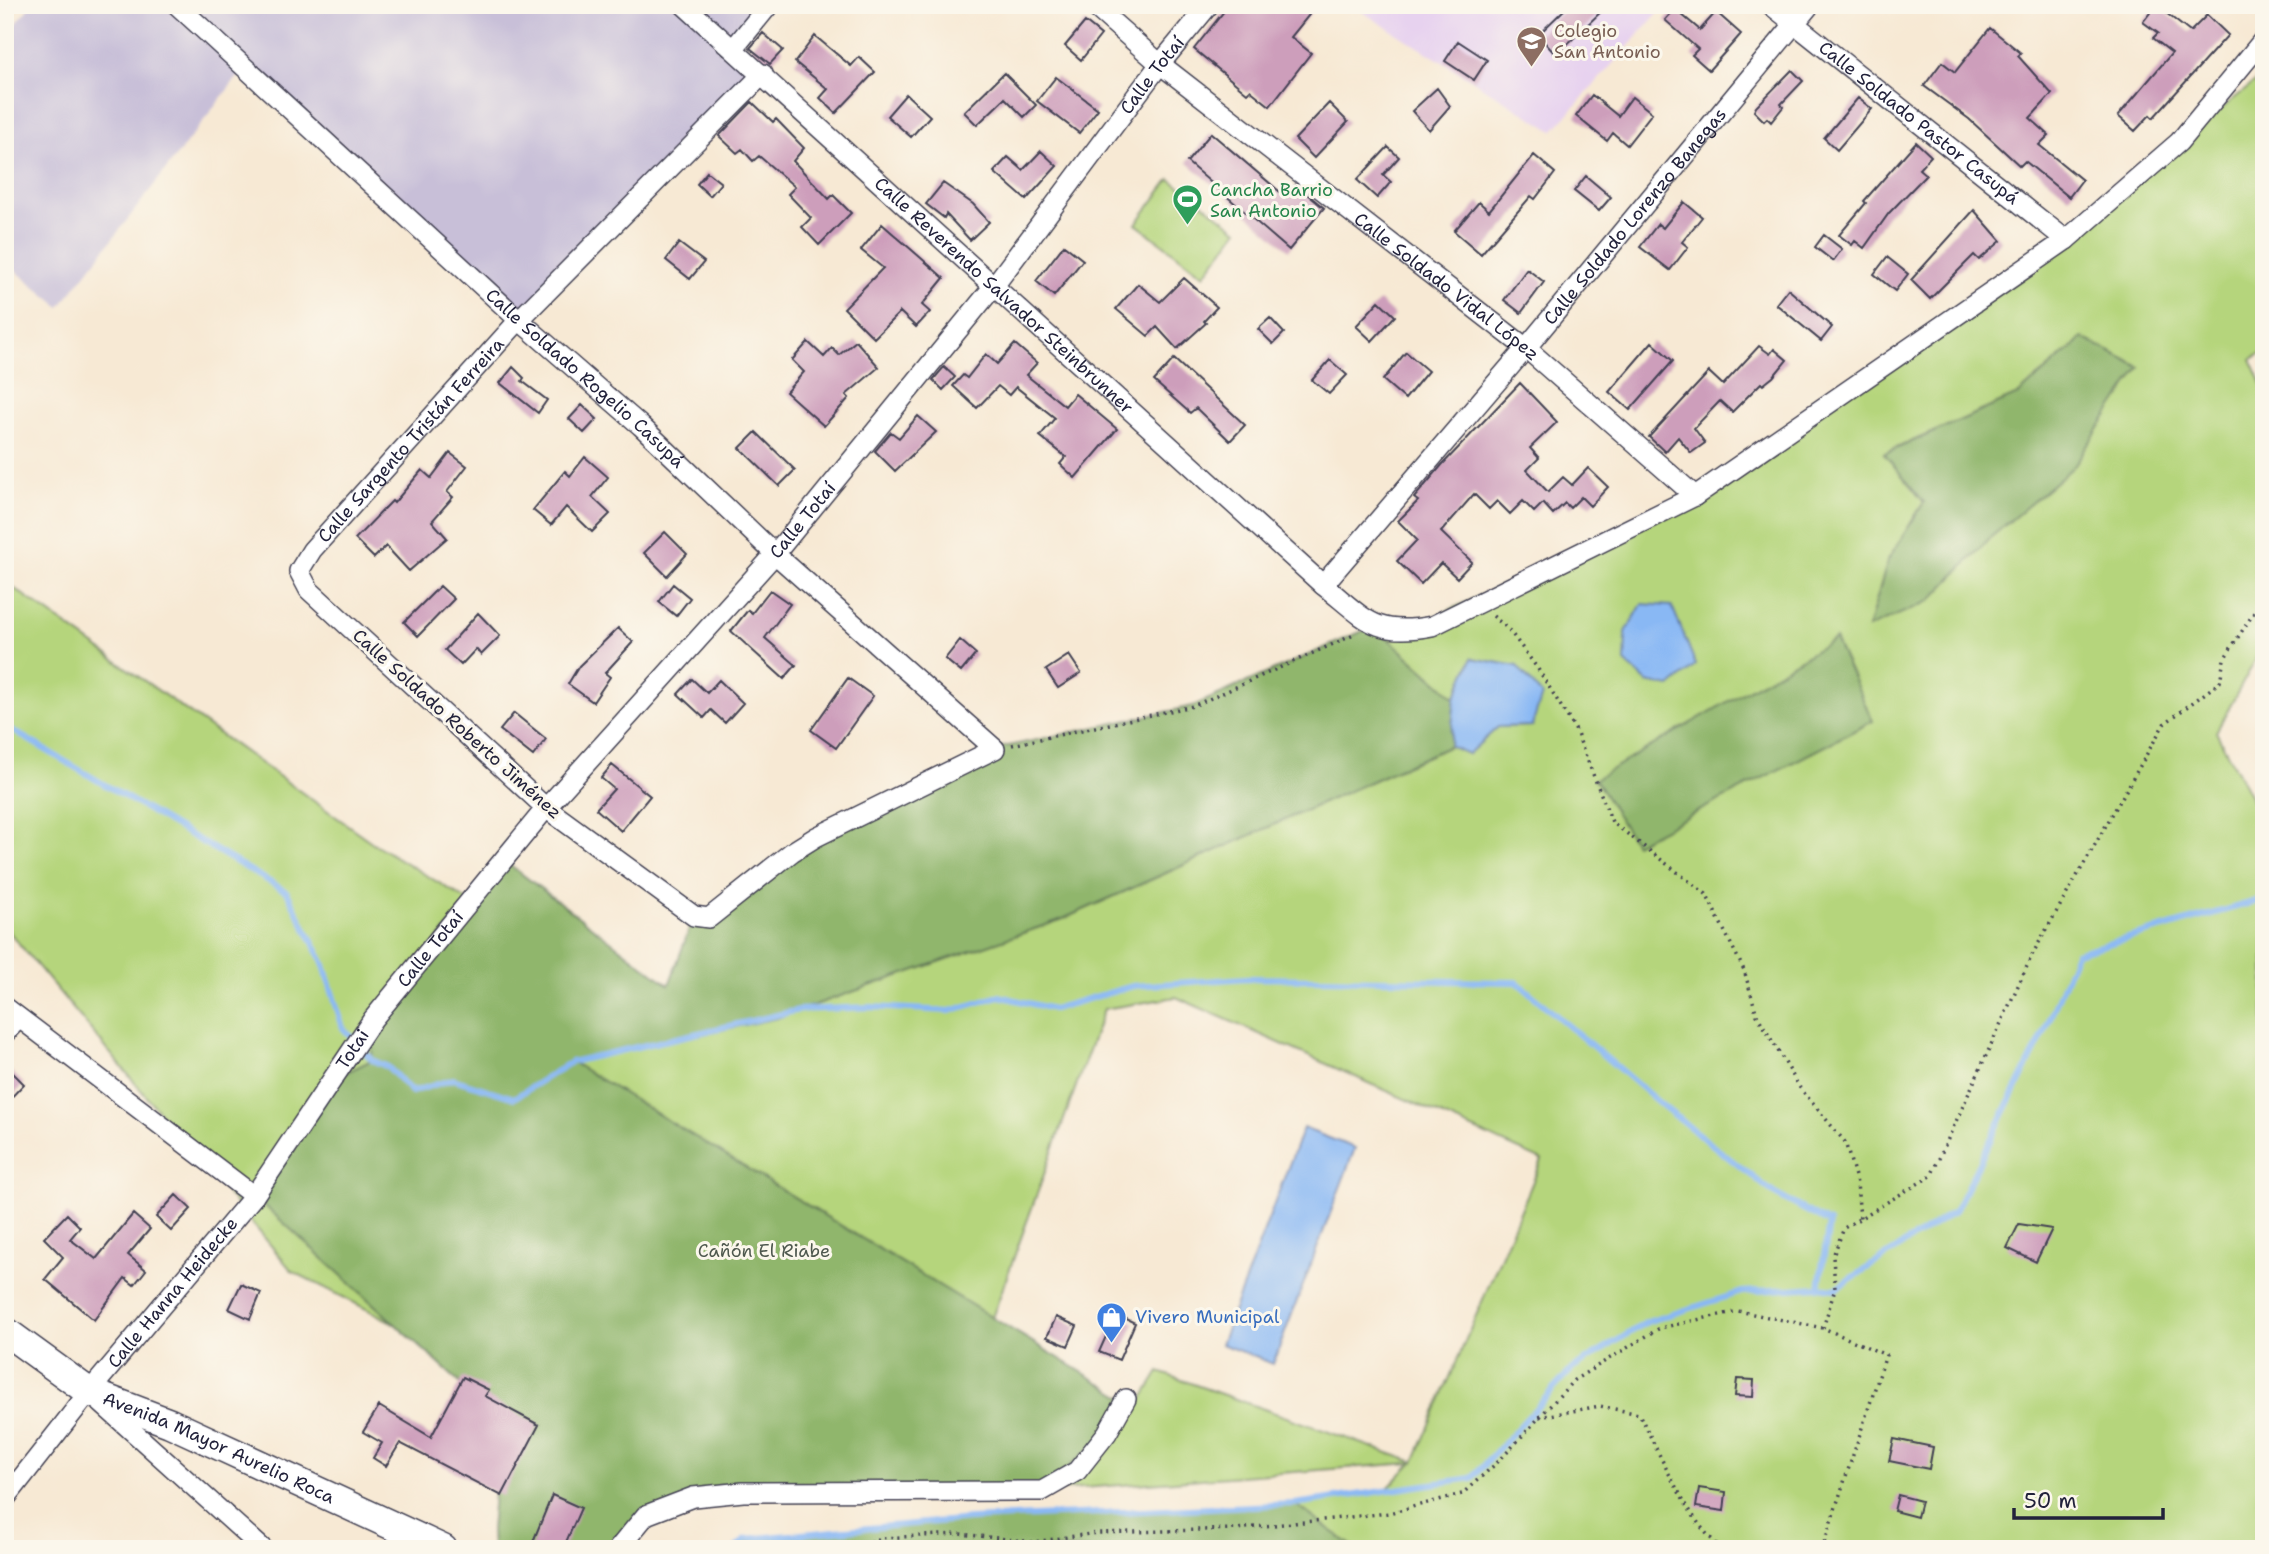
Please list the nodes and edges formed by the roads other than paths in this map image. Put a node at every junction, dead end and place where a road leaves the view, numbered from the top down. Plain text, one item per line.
1 (177, 5) edge
2 (684, 5) edge
3 (769, 5) edge
4 (1093, 5) edge
5 (1209, 5) edge
6 (1771, 5) edge
7 (1810, 5) edge
8 (1794, 23) junction
9 (2264, 39) edge
10 (734, 48) junction
11 (1160, 64) junction
12 (763, 74) junction
13 (2066, 240) junction
14 (994, 286) junction
15 (519, 320) junction
16 (1526, 348) junction
17 (1695, 496) junction
18 (775, 554) junction
19 (299, 571) joint
20 (1323, 585) junction
21 (546, 808) junction
22 (694, 916) joint
23 (12, 1012) edge
24 (373, 1018) joint
25 (5, 1033) edge
26 (330, 1080) joint
27 (254, 1196) junction
28 (5, 1331) edge
29 (89, 1392) junction
30 (1126, 1399) dead end
31 (5, 1499) edge
32 (264, 1549) edge
33 (443, 1549) edge
34 (618, 1549) edge

1 - 15 street, Calle Soldado Rogelio Casupá
2 - 10 street, Calle Reverendo Salvador Steinbrunner
3 - 10 street
4 - 11 street, Calle Soldado Vidal López
5 - 11 street, Calle Totaí
6 - 8 street, Calle Soldado Pastor Casupá
7 - 8 street, Calle Soldado Lorenzo Banegas
8 - 13 street, Calle Soldado Pastor Casupá
8 - 16 street, Calle Soldado Lorenzo Banegas
9 - 13 street
10 - 12 street, Calle Reverendo Salvador Steinbrunner
11 - 14 street, Calle Totaí
11 - 16 street, Calle Soldado Vidal López
12 - 14 street, Calle Reverendo Salvador Steinbrunner
12 - 15 street, Calle Sargento Tristán Ferreira
13 - 17 street
14 - 18 street, Calle Totaí
14 - 20 street, Calle Reverendo Salvador Steinbrunner
15 - 18 street, Calle Soldado Rogelio Casupá
15 - 19 street, Calle Sargento Tristán Ferreira
16 - 17 street, Calle Soldado Vidal López
16 - 20 street, Calle Soldado Lorenzo Banegas
17 - 20 street, Calle Reverendo Salvador Steinbrunner
18 - 21 street, Calle Totaí
18 - 22 street, Calle Soldado Rogelio Casupá
19 - 21 street, Calle Soldado Roberto Jiménez
21 - 22 street, Calle Soldado Roberto Jiménez
21 - 24 street, Calle Totaí
23 - 25 street
23 - 27 street
24 - 26 street, Totai
26 - 27 street, Calle Hanna Heidecke
27 - 29 street, Calle Hanna Heidecke
28 - 29 main road, Avenida Mayor Aurelio Roca
29 - 31 street, Calle Hanna Heidecke
29 - 32 street
29 - 33 main road, Avenida Mayor Aurelio Roca
30 - 34 street

